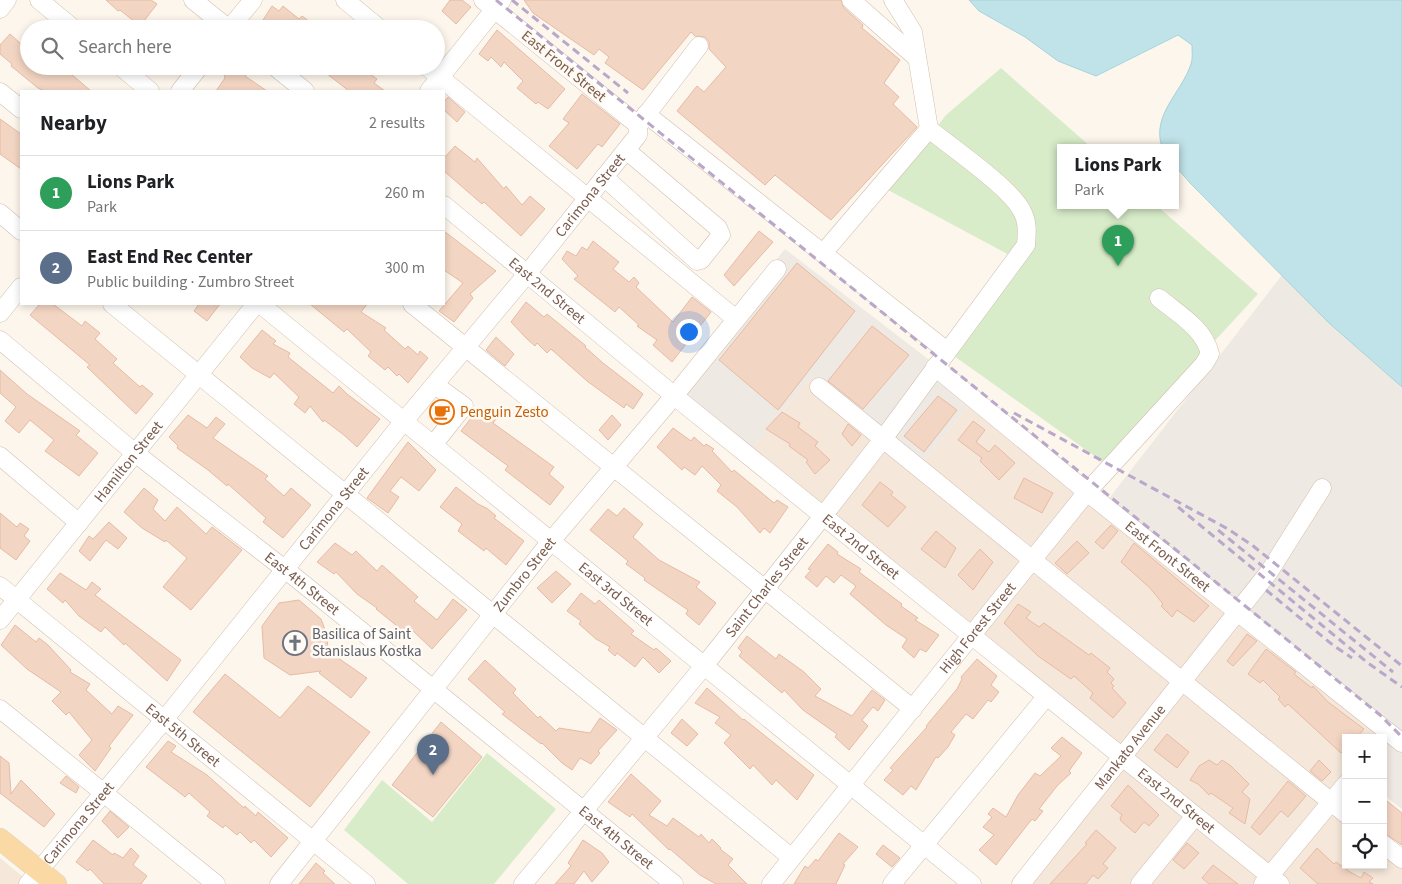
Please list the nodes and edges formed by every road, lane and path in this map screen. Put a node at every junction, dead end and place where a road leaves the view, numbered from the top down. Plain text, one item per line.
1 (7, 0) edge
2 (39, 0) edge
3 (193, 0) edge
4 (253, 0) edge
5 (345, 0) edge
6 (851, 0) edge
7 (893, 0) edge
8 (494, 3) edge
9 (0, 9) edge
10 (63, 20) edge
11 (218, 20) edge
12 (236, 20) edge
13 (369, 20) edge
14 (699, 46) dead end
15 (917, 58) junction
16 (445, 69) edge
17 (131, 75) edge
18 (193, 75) edge
19 (285, 75) edge
20 (149, 90) edge
21 (181, 90) edge
22 (304, 90) edge
23 (0, 92) edge
24 (445, 92) edge
25 (20, 109) edge
26 (641, 125) junction
27 (929, 129) junction
28 (626, 150) junction
29 (604, 177) junction
30 (588, 198) junction
31 (445, 206) edge
32 (0, 214) edge
33 (20, 230) edge
34 (824, 252) junction
35 (776, 269) dead end
36 (527, 274) junction
37 (20, 288) edge
38 (1159, 298) dead end
39 (113, 305) edge
40 (257, 305) edge
41 (259, 305) edge
42 (413, 305) edge
43 (0, 313) edge
44 (736, 319) junction
45 (0, 340) edge
46 (466, 348) junction
47 (947, 351) junction
48 (935, 367) junction
49 (199, 375) junction
50 (435, 385) junction
51 (819, 387) dead end
52 (674, 396) junction
53 (404, 421) junction
54 (883, 439) junction
55 (433, 445) junction
56 (135, 453) junction
57 (0, 456) edge
58 (613, 467) junction
59 (1322, 488) dead end
60 (1087, 492) junction
61 (345, 495) junction
62 (822, 516) junction
63 (79, 523) junction
64 (551, 541) junction
65 (1032, 560) junction
66 (285, 570) junction
67 (0, 586) edge
68 (765, 589) junction
69 (16, 600) junction
70 (1238, 610) junction
71 (494, 614) junction
72 (0, 620) edge
73 (971, 636) junction
74 (704, 666) junction
75 (1182, 682) junction
76 (433, 690) junction
77 (1046, 697) junction
78 (0, 709) edge
79 (913, 709) junction
80 (164, 720) junction
81 (644, 737) junction
82 (1392, 738) edge
83 (1122, 758) junction
84 (851, 786) junction
85 (1342, 789) edge
86 (105, 792) junction
87 (1331, 802) junction
88 (582, 811) junction
89 (1342, 811) edge
90 (1195, 816) junction
91 (0, 839) edge
92 (314, 842) junction
93 (924, 844) junction
94 (1387, 847) edge
95 (792, 858) junction
96 (1402, 859) edge
97 (34, 877) edge
98 (1271, 881) edge
99 (56, 884) edge
100 (216, 884) edge
101 (279, 884) edge
102 (366, 884) edge
103 (523, 884) edge
104 (674, 884) edge
105 (771, 884) edge
106 (892, 884) edge
107 (972, 884) edge
108 (1021, 884) edge
109 (1140, 884) edge

1 - 9 street
2 - 10 street
3 - 11 street
4 - 12 street
5 - 13 street
6 - 15 street
7 - 15 street
8 - 16 street
8 - 26 street, East Front Street
14 - 26 street, Carimona Street
15 - 27 street
17 - 20 street
18 - 21 street
19 - 22 street
23 - 25 street
24 - 30 street
26 - 28 street, Carimona Street
26 - 34 street, East Front Street
27 - 34 street
27 - 47 street, Saint Charles Street
28 - 29 street, Carimona Street
28 - 29 street
29 - 30 street, Carimona Street
30 - 36 street, Carimona Street
30 - 44 street
31 - 36 street, East 2nd Street
32 - 33 street
34 - 47 street
35 - 44 street, Zumbro Street
36 - 46 street, Carimona Street
36 - 52 street, East 2nd Street
37 - 43 street
38 - 60 street, High Forest Street
39 - 49 street
40 - 49 street, Hamilton Street
41 - 53 street, East 3rd Street
42 - 46 street
44 - 52 street, Zumbro Street
45 - 56 street, East 4th Street
46 - 50 street, Carimona Street
46 - 58 street
47 - 48 street, Saint Charles Street
48 - 54 street, Saint Charles Street
48 - 60 street, East Front Street
49 - 56 street, Hamilton Street
49 - 61 street
50 - 53 street, Carimona Street
50 - 55 street
51 - 54 street
52 - 58 street, Zumbro Street
52 - 62 street, East 2nd Street
53 - 55 street, East 3rd Street
53 - 61 street, Carimona Street
54 - 62 street, Saint Charles Street
54 - 65 street
55 - 64 street, East 3rd Street
56 - 63 street, Hamilton Street
56 - 66 street, East 4th Street
57 - 63 street
58 - 64 street, Zumbro Street
58 - 68 street
59 - 70 street, Mankato Avenue
60 - 65 street, High Forest Street
60 - 70 street, East Front Street
61 - 66 street, Carimona Street
61 - 71 street
62 - 68 street, Saint Charles Street
62 - 73 street, East 2nd Street
63 - 69 street, Hamilton Street
64 - 71 street, Zumbro Street
64 - 74 street, East 3rd Street
65 - 73 street, High Forest Street
65 - 75 street
66 - 76 street, East 4th Street
66 - 80 street, Carimona Street
67 - 69 street, East 5th Street
68 - 74 street, Saint Charles Street
68 - 79 street
69 - 72 street, Hamilton Street
69 - 80 street, East 5th Street
70 - 75 street, Mankato Avenue
70 - 82 street, East Front Street
71 - 76 street, Zumbro Street
71 - 81 street
73 - 77 street, East 2nd Street
73 - 79 street, High Forest Street
74 - 81 street, Saint Charles Street
74 - 84 street, East 3rd Street
75 - 83 street, Mankato Avenue
75 - 87 street
76 - 88 street, East 4th Street
76 - 92 street, Zumbro Street
77 - 83 street, East 2nd Street
77 - 93 street
78 - 86 street
79 - 84 street, High Forest Street
80 - 86 street, Carimona Street
80 - 92 street, East 5th Street
81 - 88 street, Saint Charles Street
81 - 95 street
83 - 90 street, East 2nd Street
83 - 108 street, Mankato Avenue
84 - 93 street, East 3rd Street
84 - 95 street, High Forest Street
85 - 87 street
86 - 97 street, Carimona Street
86 - 100 street
87 - 89 street
87 - 98 street
88 - 103 street, Saint Charles Street
88 - 104 street, East 4th Street
90 - 98 street, East 2nd Street
90 - 109 street
91 - 97 main road
92 - 101 street, Zumbro Street
92 - 102 street, East 5th Street
93 - 106 street
93 - 107 street, East 3rd Street
94 - 96 street
95 - 105 street, High Forest Street
97 - 99 main road

